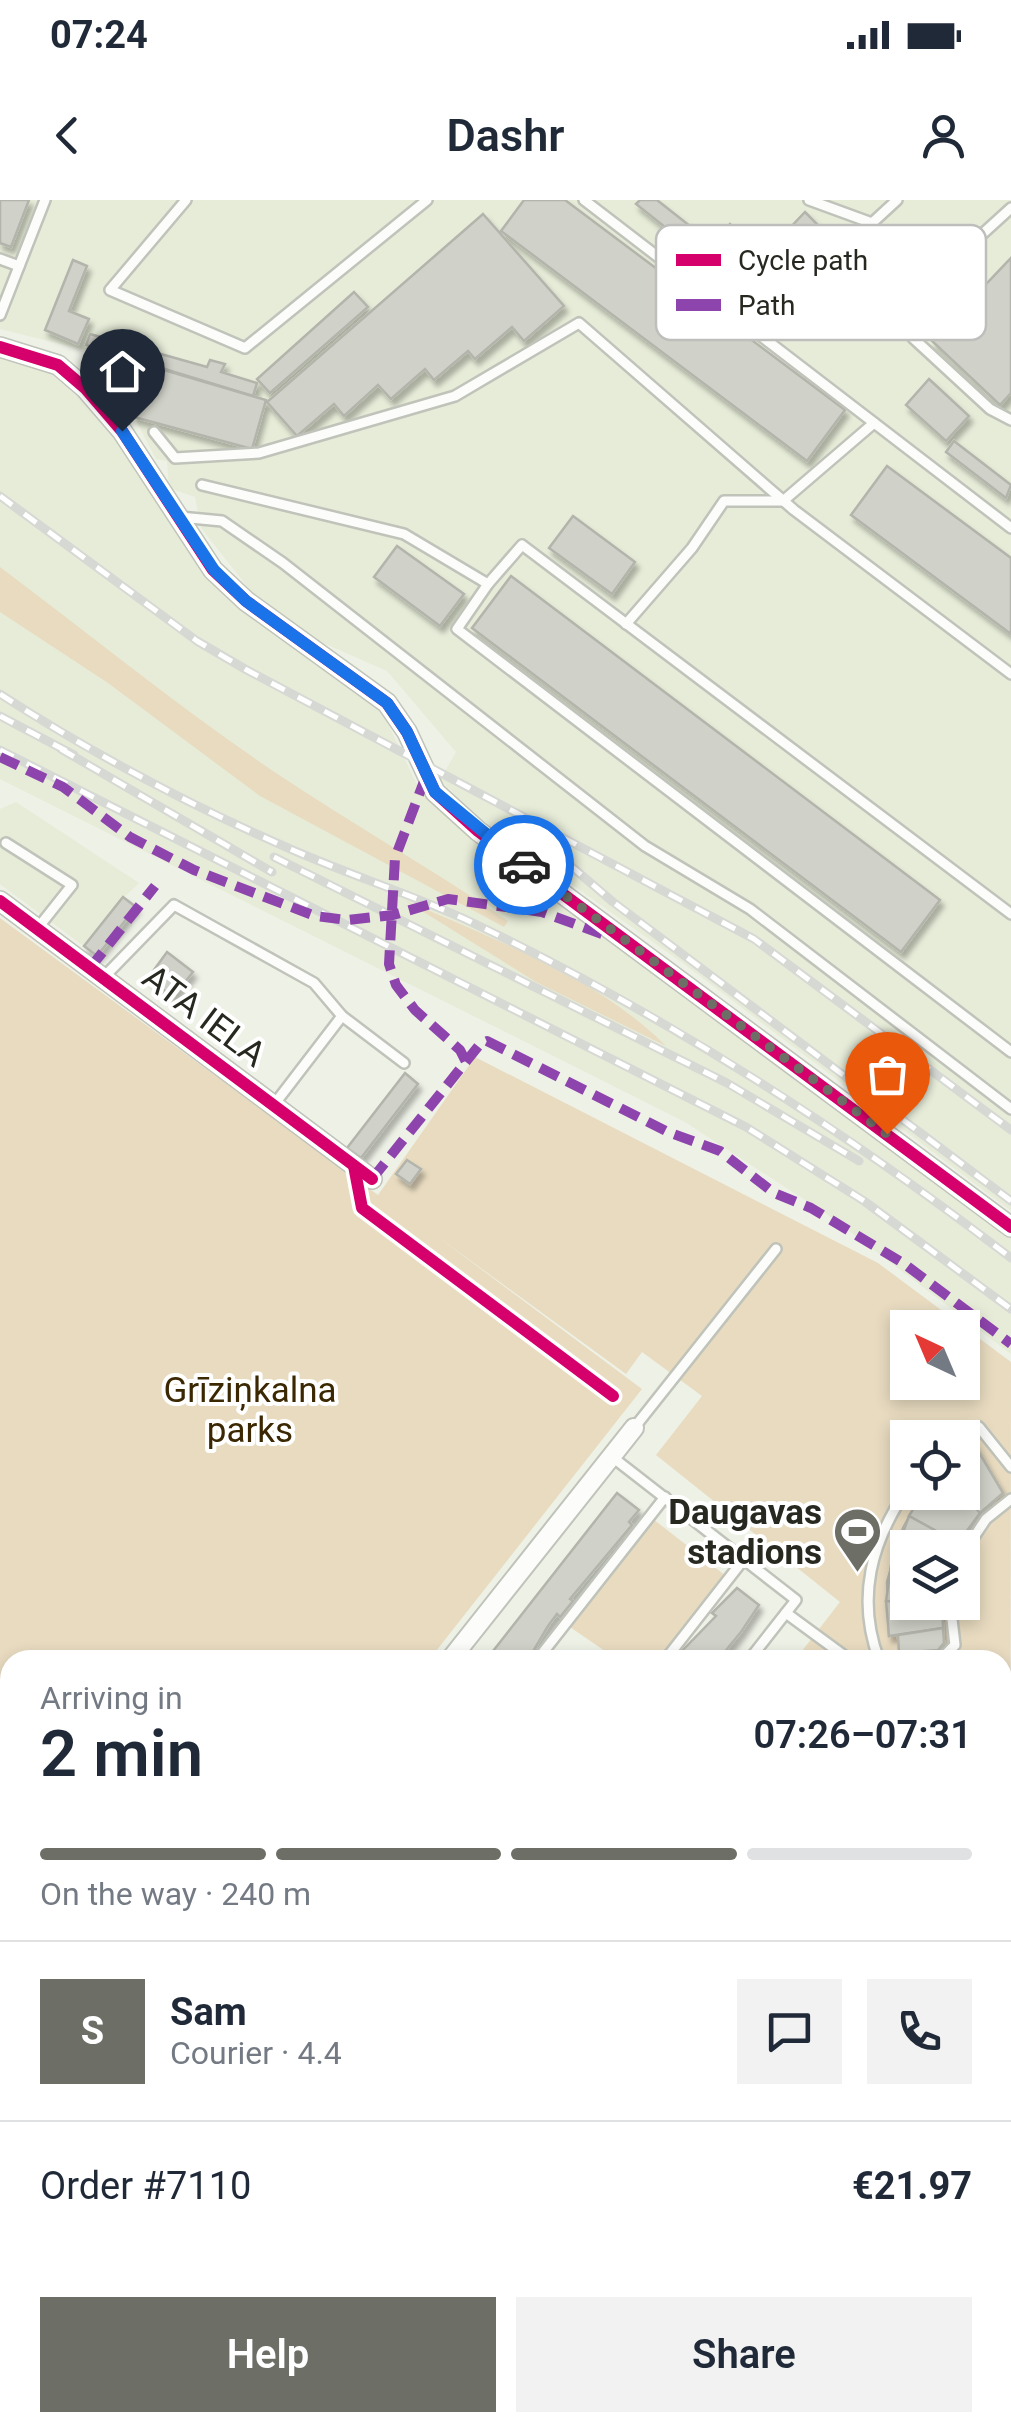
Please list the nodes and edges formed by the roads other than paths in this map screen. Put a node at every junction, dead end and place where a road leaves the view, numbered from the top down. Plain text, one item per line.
1 (44, 200) edge
2 (186, 200) edge
3 (426, 200) edge
4 (584, 200) edge
5 (810, 200) edge
6 (887, 200) edge
7 (897, 200) edge
8 (1011, 208) edge
9 (872, 223) junction
10 (986, 231) edge
11 (656, 255) edge
12 (0, 259) edge
13 (19, 266) junction
14 (0, 315) edge
15 (766, 340) edge
16 (915, 340) edge
17 (0, 347) edge
18 (1011, 420) edge
19 (874, 423) junction
20 (154, 432) dead end
21 (202, 485) dead end
22 (783, 501) junction
23 (176, 517) junction
24 (1011, 528) edge
25 (488, 584) junction
26 (626, 624) junction
27 (1011, 674) edge
28 (6, 843) dead end
29 (0, 901) edge
30 (1011, 914) edge
31 (37, 929) junction
32 (103, 978) junction
33 (342, 1016) junction
34 (1011, 1052) edge
35 (404, 1064) dead end
36 (273, 1106) junction
37 (1011, 1109) edge
38 (372, 1179) dead end
39 (1011, 1227) edge
40 (776, 1248) dead end
41 (634, 1428) joint
42 (980, 1428) edge
43 (611, 1456) junction
44 (1011, 1468) edge
45 (664, 1498) junction
46 (1011, 1499) edge
47 (895, 1510) edge
48 (978, 1530) edge
49 (744, 1559) junction
50 (786, 1613) junction
51 (952, 1620) edge
52 (458, 1650) edge
53 (545, 1650) edge
54 (673, 1650) edge
55 (758, 1650) edge
56 (836, 1650) edge
57 (876, 1650) edge
58 (949, 1650) edge

1 - 13 lane
2 - 3 lane
4 - 11 lane
5 - 9 lane
6 - 9 lane
7 - 9 lane
8 - 10 lane
12 - 13 lane
13 - 14 lane
15 - 19 lane
16 - 18 lane
17 - 23 street
19 - 22 lane
19 - 24 lane
20 - 22 lane
21 - 25 lane
22 - 26 lane
22 - 27 lane
23 - 37 lane
23 - 39 street
25 - 26 lane
25 - 34 lane
26 - 30 lane
28 - 31 lane
29 - 31 street, ATA IELA
31 - 32 street, ATA IELA
32 - 33 lane
32 - 36 street, ATA IELA
33 - 35 lane
33 - 36 lane
36 - 38 street, ATA IELA
40 - 41 lane
41 - 43 street
42 - 44 lane
43 - 45 lane
43 - 52 street
45 - 49 lane
45 - 53 lane
46 - 48 lane
47 - 57 lane
49 - 50 lane
49 - 54 lane
50 - 55 lane
50 - 56 lane
51 - 58 lane

